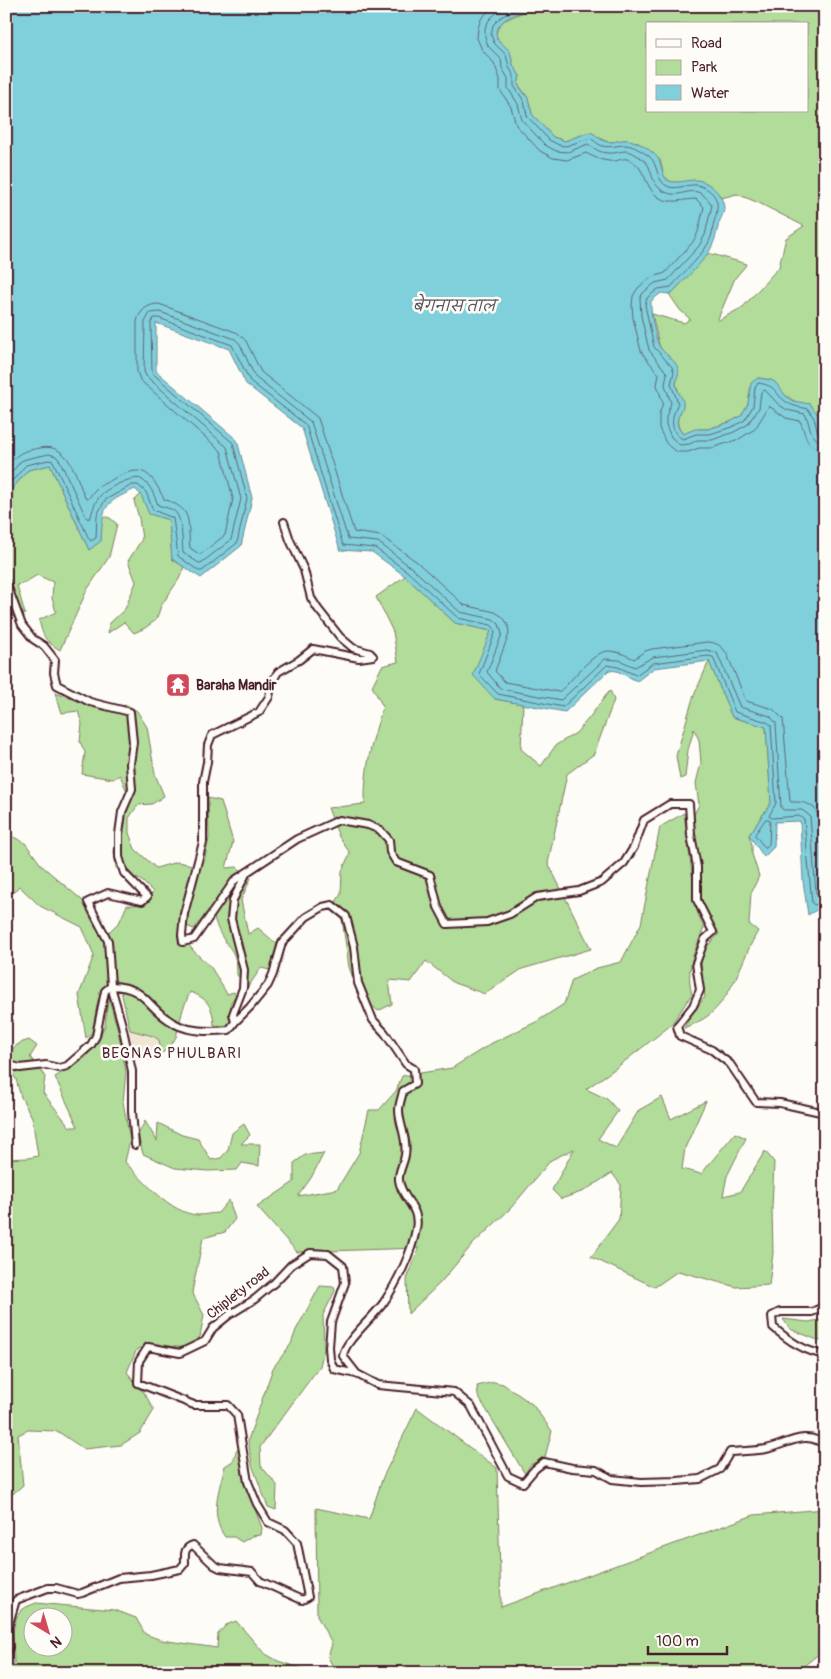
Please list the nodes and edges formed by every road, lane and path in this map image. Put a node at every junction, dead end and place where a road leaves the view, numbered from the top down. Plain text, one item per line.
1 (284, 522) dead end
2 (6, 582) edge
3 (246, 872) junction
4 (111, 986) junction
5 (235, 1022) junction
6 (6, 1064) edge
7 (825, 1113) edge
8 (135, 1145) dead end
9 (825, 1306) edge
10 (825, 1355) edge
11 (357, 1374) junction
12 (825, 1446) edge
13 (6, 1653) edge

1 - 3 street
2 - 4 street
3 - 5 street
3 - 7 street
4 - 5 street
4 - 6 street
4 - 8 street
5 - 11 street
9 - 10 street
11 - 12 street, Chiplety road
11 - 13 street, Chiplety road

